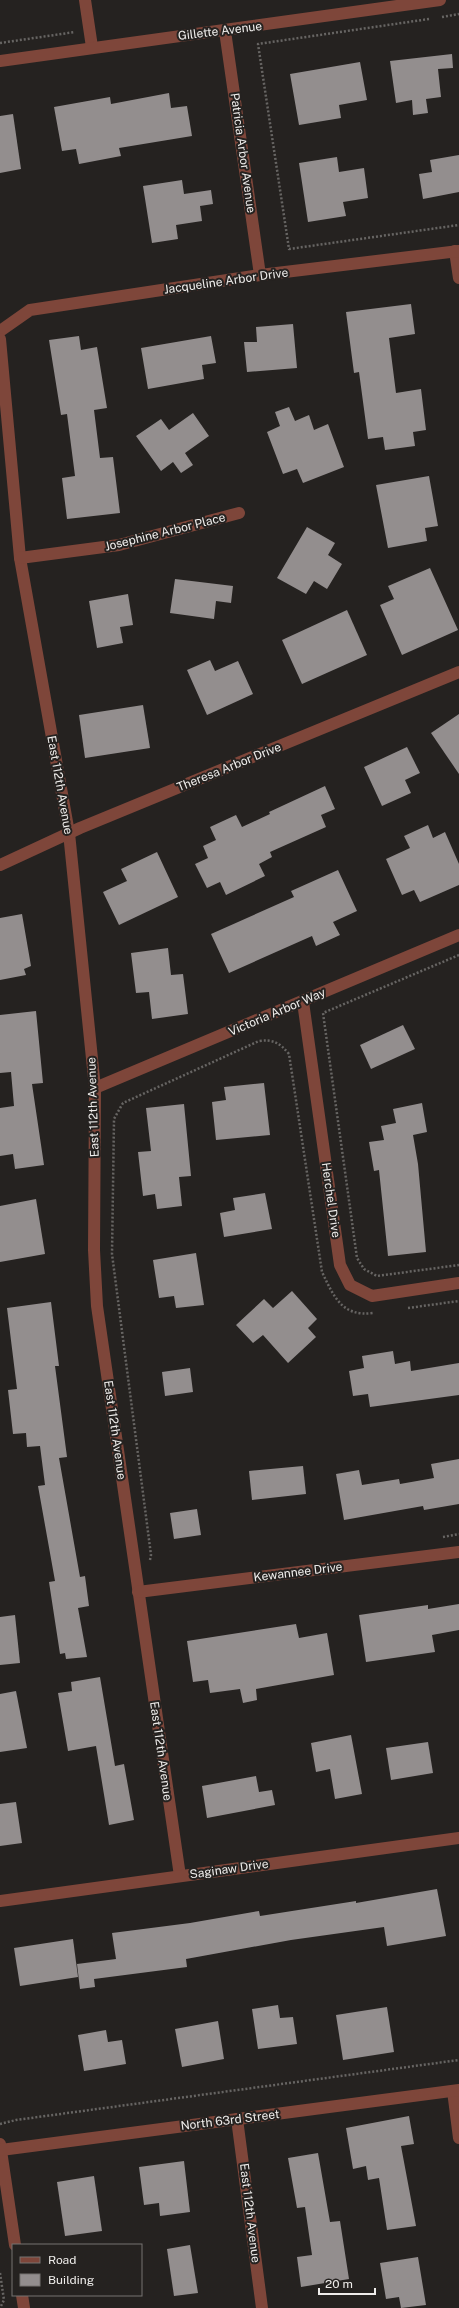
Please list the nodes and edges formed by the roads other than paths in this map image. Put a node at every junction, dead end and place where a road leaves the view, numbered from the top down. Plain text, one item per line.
1 (85, 0) edge
2 (440, 0) edge
3 (226, 31) junction
4 (92, 47) junction
5 (0, 61) edge
6 (457, 251) edge
7 (260, 275) junction
8 (459, 278) edge
9 (0, 331) edge
10 (0, 339) edge
11 (239, 513) dead end
12 (20, 558) junction
13 (459, 672) edge
14 (69, 833) junction
15 (0, 865) edge
16 (459, 935) edge
17 (303, 1002) junction
18 (95, 1088) junction
19 (459, 1283) edge
20 (459, 1552) edge
21 (138, 1592) junction
22 (459, 1838) edge
23 (180, 1876) junction
24 (0, 1901) edge
25 (456, 2091) edge
26 (238, 2119) junction
27 (459, 2138) edge
28 (0, 2147) edge
29 (14, 2244) edge
30 (22, 2296) edge
31 (24, 2308) edge
32 (262, 2308) edge

1 - 4 street
2 - 3 street, Gillette Avenue
3 - 4 street, Gillette Avenue
3 - 7 street, Patricia Arbor Avenue
4 - 5 street, Gillette Avenue
6 - 7 street, Jacqueline Arbor Drive
6 - 8 street
7 - 9 street, Jacqueline Arbor Drive
10 - 12 street, East 112th Avenue
11 - 12 street, Josephine Arbor Place
12 - 14 street, East 112th Avenue
13 - 14 street, Theresa Arbor Drive
14 - 15 street, Theresa Arbor Drive
14 - 18 street, East 112th Avenue
16 - 17 street, Victoria Arbor Way
17 - 18 street, Victoria Arbor Way
17 - 19 street, Herchel Drive
18 - 21 street, East 112th Avenue
20 - 21 street, Kewannee Drive
21 - 23 street, East 112th Avenue
22 - 23 street, Saginaw Drive
23 - 24 street, Saginaw Drive
25 - 26 street, North 63rd Street
25 - 27 street
26 - 28 street, North 63rd Street
26 - 32 street, East 112th Avenue
28 - 29 street
30 - 31 street

